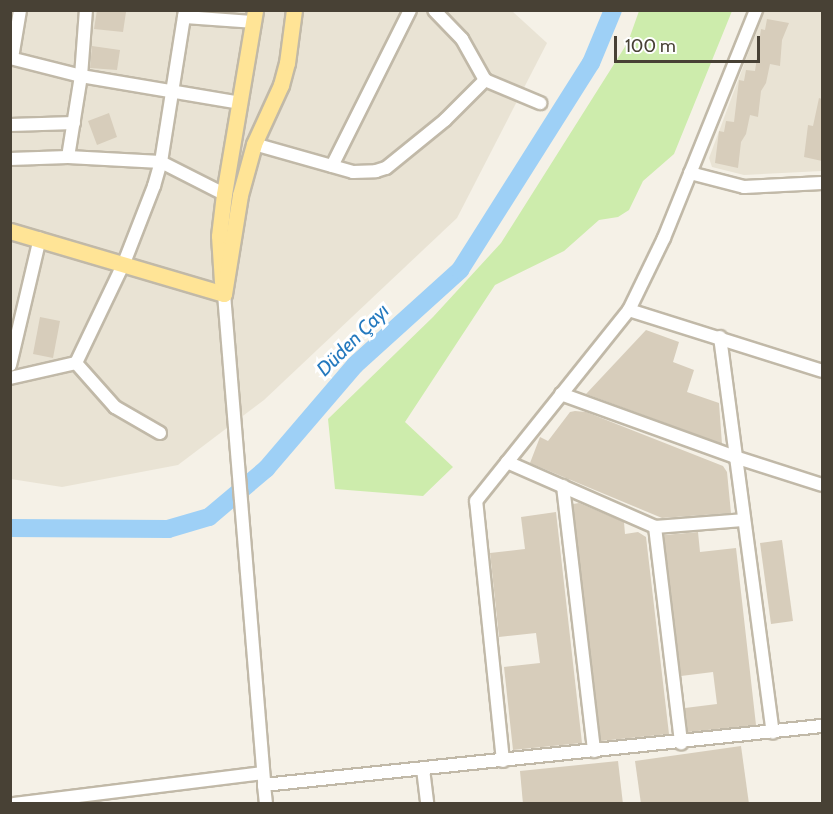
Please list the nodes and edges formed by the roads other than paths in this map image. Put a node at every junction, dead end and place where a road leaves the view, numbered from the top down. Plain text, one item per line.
1 (20, 10) edge
2 (86, 10) edge
3 (294, 10) edge
4 (410, 10) edge
5 (434, 10) edge
6 (756, 10) edge
7 (184, 14) edge
8 (254, 16) edge
9 (11, 58) edge
10 (81, 76) junction
11 (485, 80) junction
12 (173, 93) junction
13 (241, 103) junction
14 (540, 103) dead end
15 (74, 123) junction
16 (10, 124) edge
17 (254, 144) junction
18 (68, 157) junction
19 (10, 159) edge
20 (161, 162) junction
21 (332, 166) junction
22 (690, 173) junction
23 (822, 183) edge
24 (224, 194) junction
25 (10, 231) edge
26 (40, 238) junction
27 (124, 263) junction
28 (224, 294) junction
29 (629, 310) junction
30 (720, 337) junction
31 (76, 363) junction
32 (10, 365) edge
33 (822, 371) edge
34 (10, 378) edge
35 (561, 394) junction
36 (160, 433) dead end
37 (735, 457) junction
38 (507, 462) junction
39 (822, 485) edge
40 (563, 486) junction
41 (743, 520) junction
42 (655, 527) junction
43 (822, 726) edge
44 (773, 732) junction
45 (681, 742) junction
46 (594, 751) junction
47 (503, 761) junction
48 (423, 769) junction
49 (263, 779) junction
50 (14, 804) edge
51 (266, 804) edge
52 (427, 804) edge

1 - 9 street
2 - 10 street
3 - 17 main road
4 - 21 street
5 - 11 street
6 - 22 street
7 - 8 street
7 - 12 street
8 - 13 main road
9 - 10 street
10 - 12 street
10 - 15 street
11 - 14 street
11 - 21 street
12 - 13 street
12 - 20 street
13 - 24 main road
15 - 16 street
15 - 18 street
17 - 21 street
17 - 28 main road
18 - 19 street
18 - 20 street
20 - 24 street
20 - 27 street
22 - 23 street
22 - 29 street
24 - 28 main road
25 - 26 main road
26 - 27 main road
26 - 32 street
27 - 28 main road
27 - 31 street
28 - 49 street
29 - 30 street
29 - 35 street
30 - 33 street
30 - 37 street
31 - 34 street
31 - 36 street
35 - 37 street
35 - 38 street
37 - 39 street
37 - 41 street
38 - 40 street
38 - 47 street
40 - 42 street
40 - 46 street
41 - 42 street
41 - 44 street
42 - 45 street
43 - 44 street
44 - 45 street
45 - 46 street
46 - 47 street
47 - 48 street
48 - 49 street
48 - 52 street
49 - 50 street
49 - 51 street

